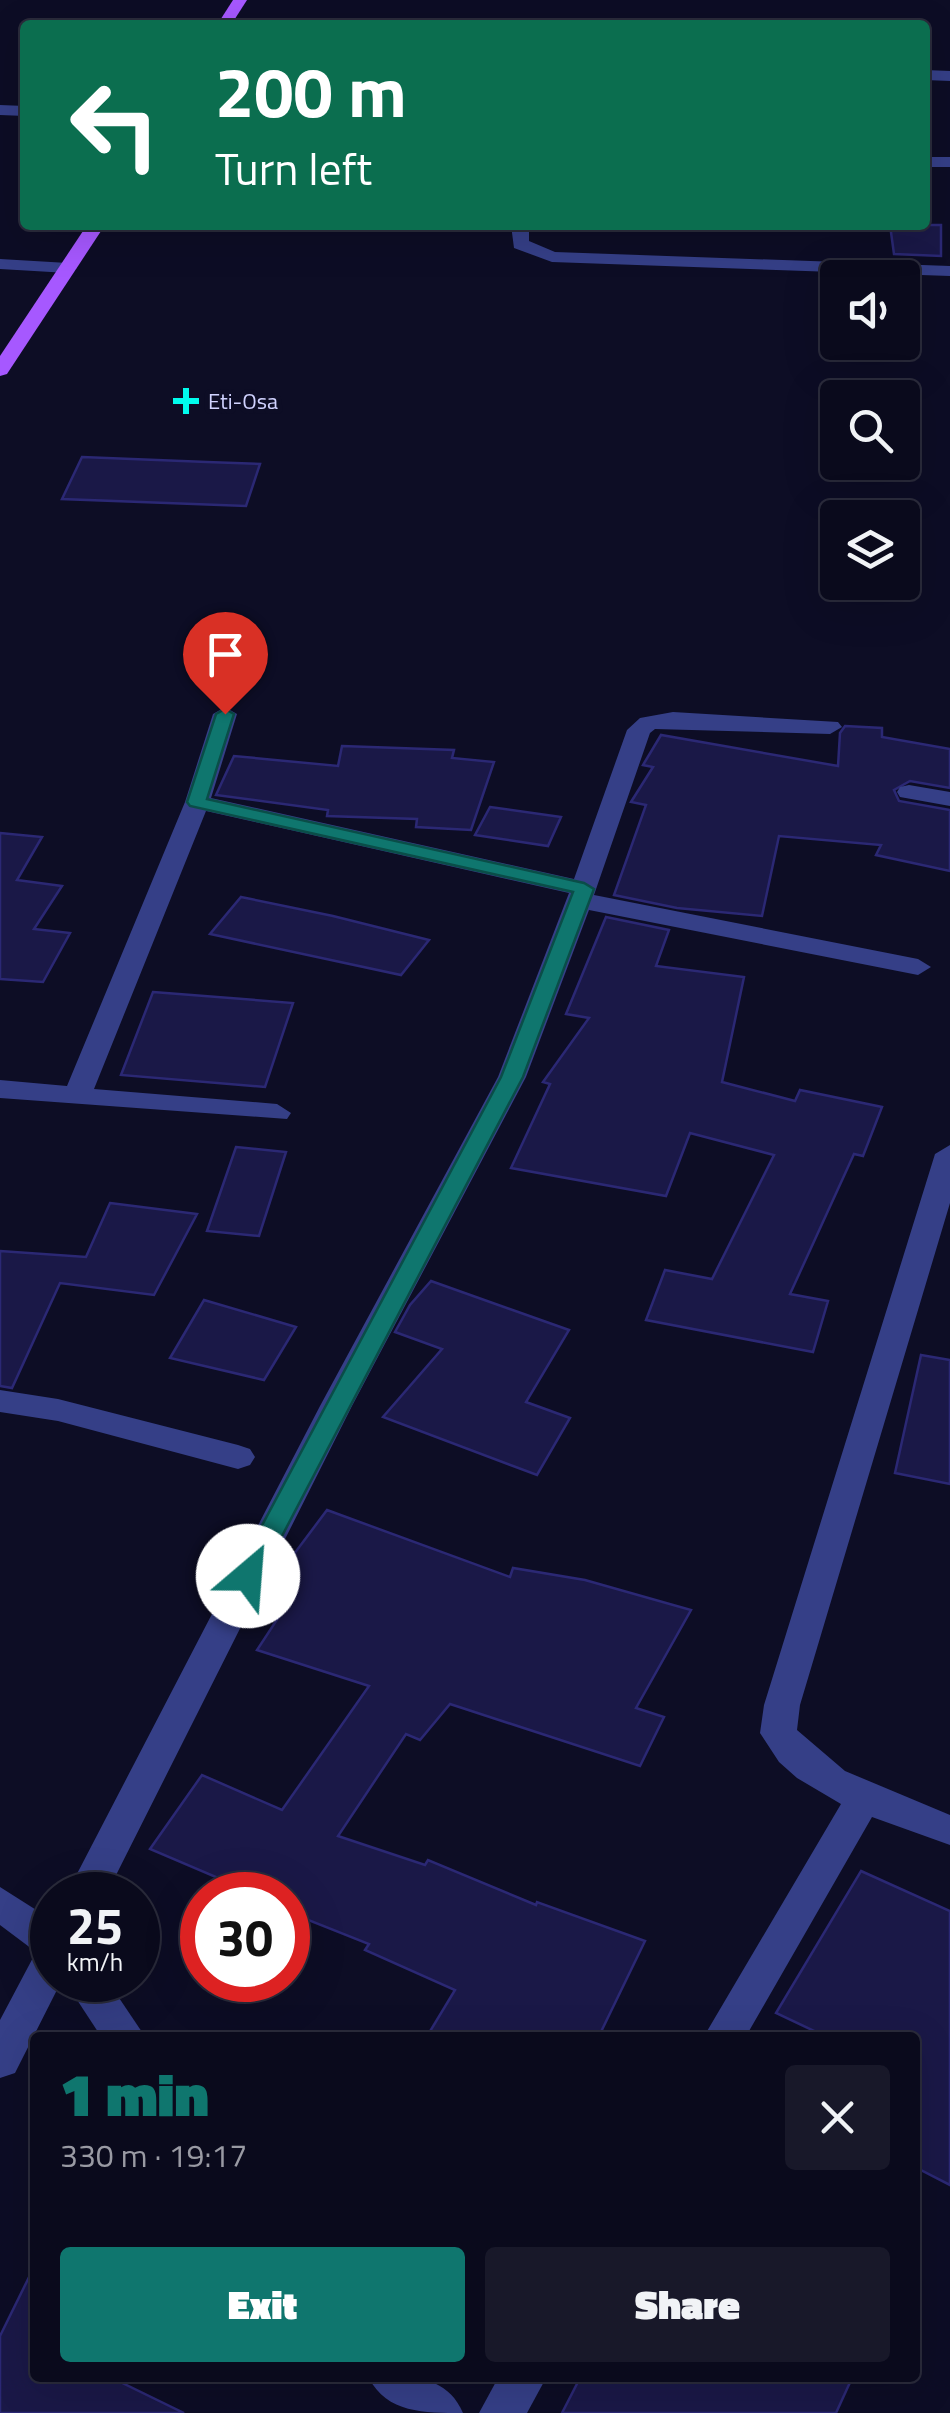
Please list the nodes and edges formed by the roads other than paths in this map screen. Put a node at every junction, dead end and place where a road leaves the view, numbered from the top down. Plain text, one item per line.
1 (93, 230) edge
2 (520, 230) edge
3 (0, 264) edge
4 (950, 271) edge
5 (65, 275) junction
6 (0, 278) edge
7 (0, 370) edge
8 (225, 714) dead end
9 (830, 727) dead end
10 (908, 792) dead end
11 (950, 799) edge
12 (197, 802) junction
13 (582, 894) junction
14 (918, 967) dead end
15 (0, 1089) edge
16 (77, 1096) junction
17 (277, 1113) dead end
18 (950, 1154) edge
19 (0, 1401) edge
20 (238, 1456) dead end
21 (863, 1798) junction
22 (950, 1830) edge
23 (98, 1872) edge
24 (0, 1903) edge
25 (30, 1926) edge
26 (30, 2002) edge
27 (100, 2002) edge
28 (122, 2032) edge
29 (726, 2032) edge
30 (0, 2060) edge
31 (397, 2382) edge
32 (521, 2382) edge
33 (440, 2413) edge
34 (502, 2413) edge

1 - 5 main road
2 - 4 street
3 - 5 street
5 - 6 street
5 - 7 main road
8 - 12 street
9 - 13 street
10 - 11 street
12 - 13 street
12 - 16 street
13 - 14 street
13 - 23 street
15 - 16 street
16 - 17 street
18 - 21 street
19 - 20 street
21 - 22 street
21 - 29 street
24 - 25 street
26 - 30 street
27 - 28 street
31 - 33 street
32 - 34 street

